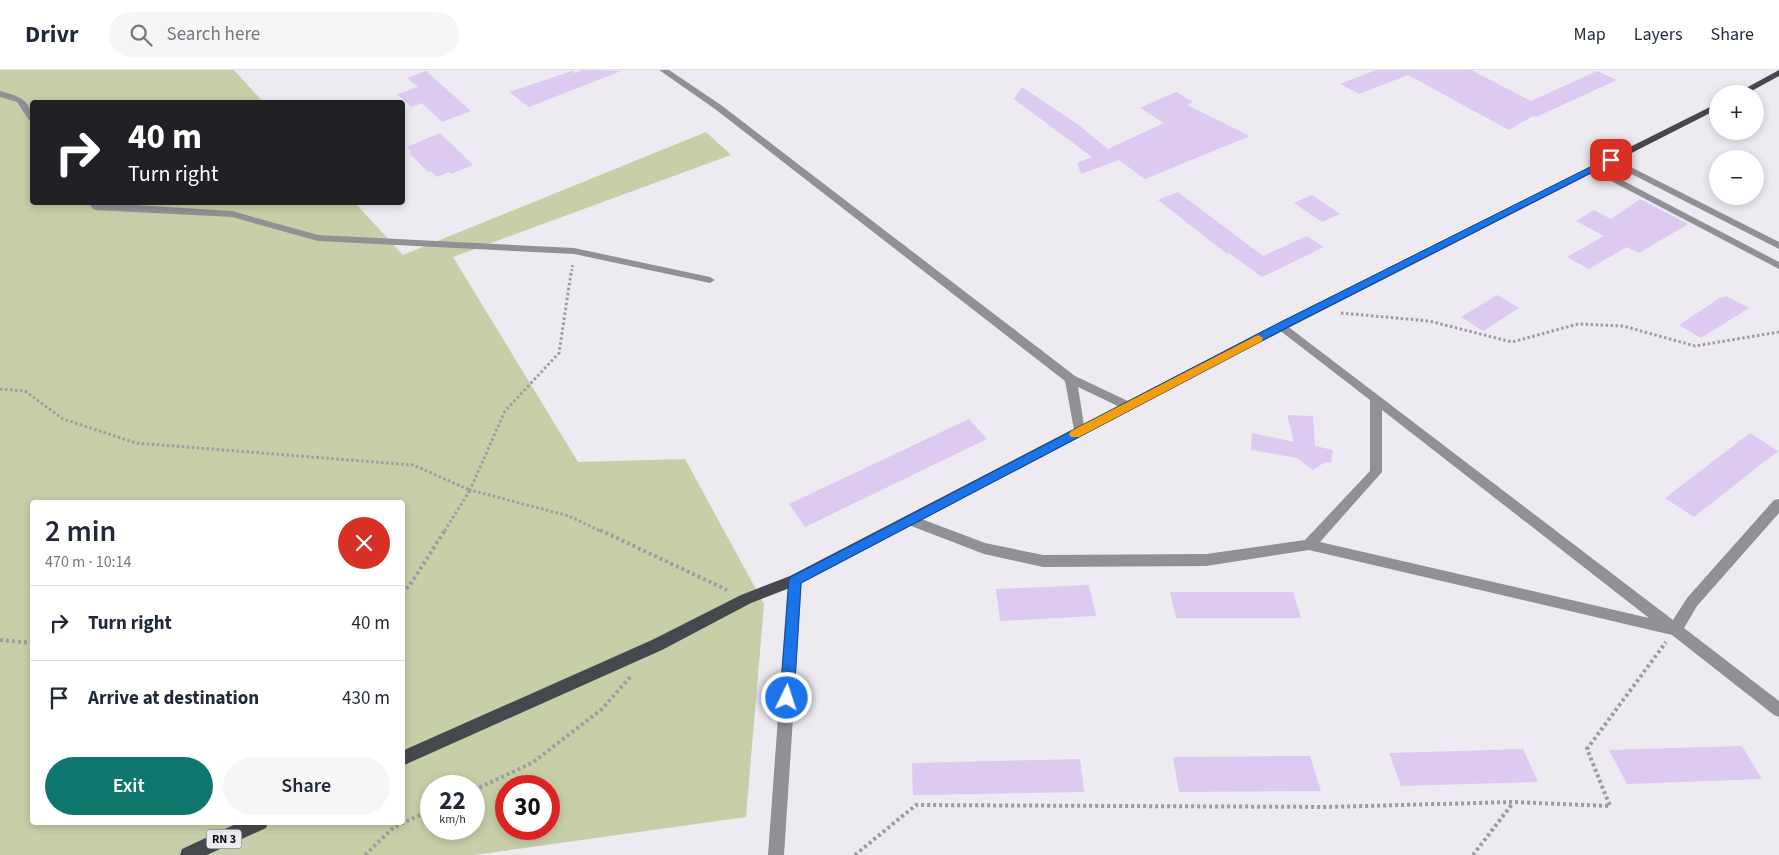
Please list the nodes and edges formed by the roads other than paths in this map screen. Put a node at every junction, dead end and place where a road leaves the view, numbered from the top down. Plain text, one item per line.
1 (663, 70) edge
2 (1779, 73) edge
3 (1756, 85) edge
4 (0, 94) edge
5 (1709, 110) edge
6 (30, 115) edge
7 (1611, 160) junction
8 (1596, 169) junction
9 (94, 205) edge
10 (1707, 210) junction
11 (1691, 220) junction
12 (1779, 246) edge
13 (1779, 266) edge
14 (710, 280) dead end
15 (1282, 326) junction
16 (1071, 379) junction
17 (1376, 399) junction
18 (1128, 406) junction
19 (1079, 432) junction
20 (1779, 504) edge
21 (911, 520) junction
22 (1310, 545) junction
23 (795, 580) junction
24 (1675, 630) junction
25 (1779, 710) edge
26 (405, 758) edge
27 (253, 825) edge
28 (188, 855) edge
29 (776, 855) edge

1 - 16 street
2 - 3 main road
4 - 6 street
5 - 7 main road
7 - 8 main road
7 - 10 street
8 - 11 street
8 - 15 main road
9 - 14 street
10 - 11 street
10 - 12 street
11 - 13 street
15 - 17 street
15 - 18 main road
16 - 18 street
16 - 19 street
17 - 22 street
17 - 24 street
18 - 19 main road
19 - 21 main road
20 - 24 street
21 - 22 street
21 - 23 main road
22 - 24 street
23 - 26 main road
23 - 29 street
24 - 25 street
27 - 28 main road, RN 3

